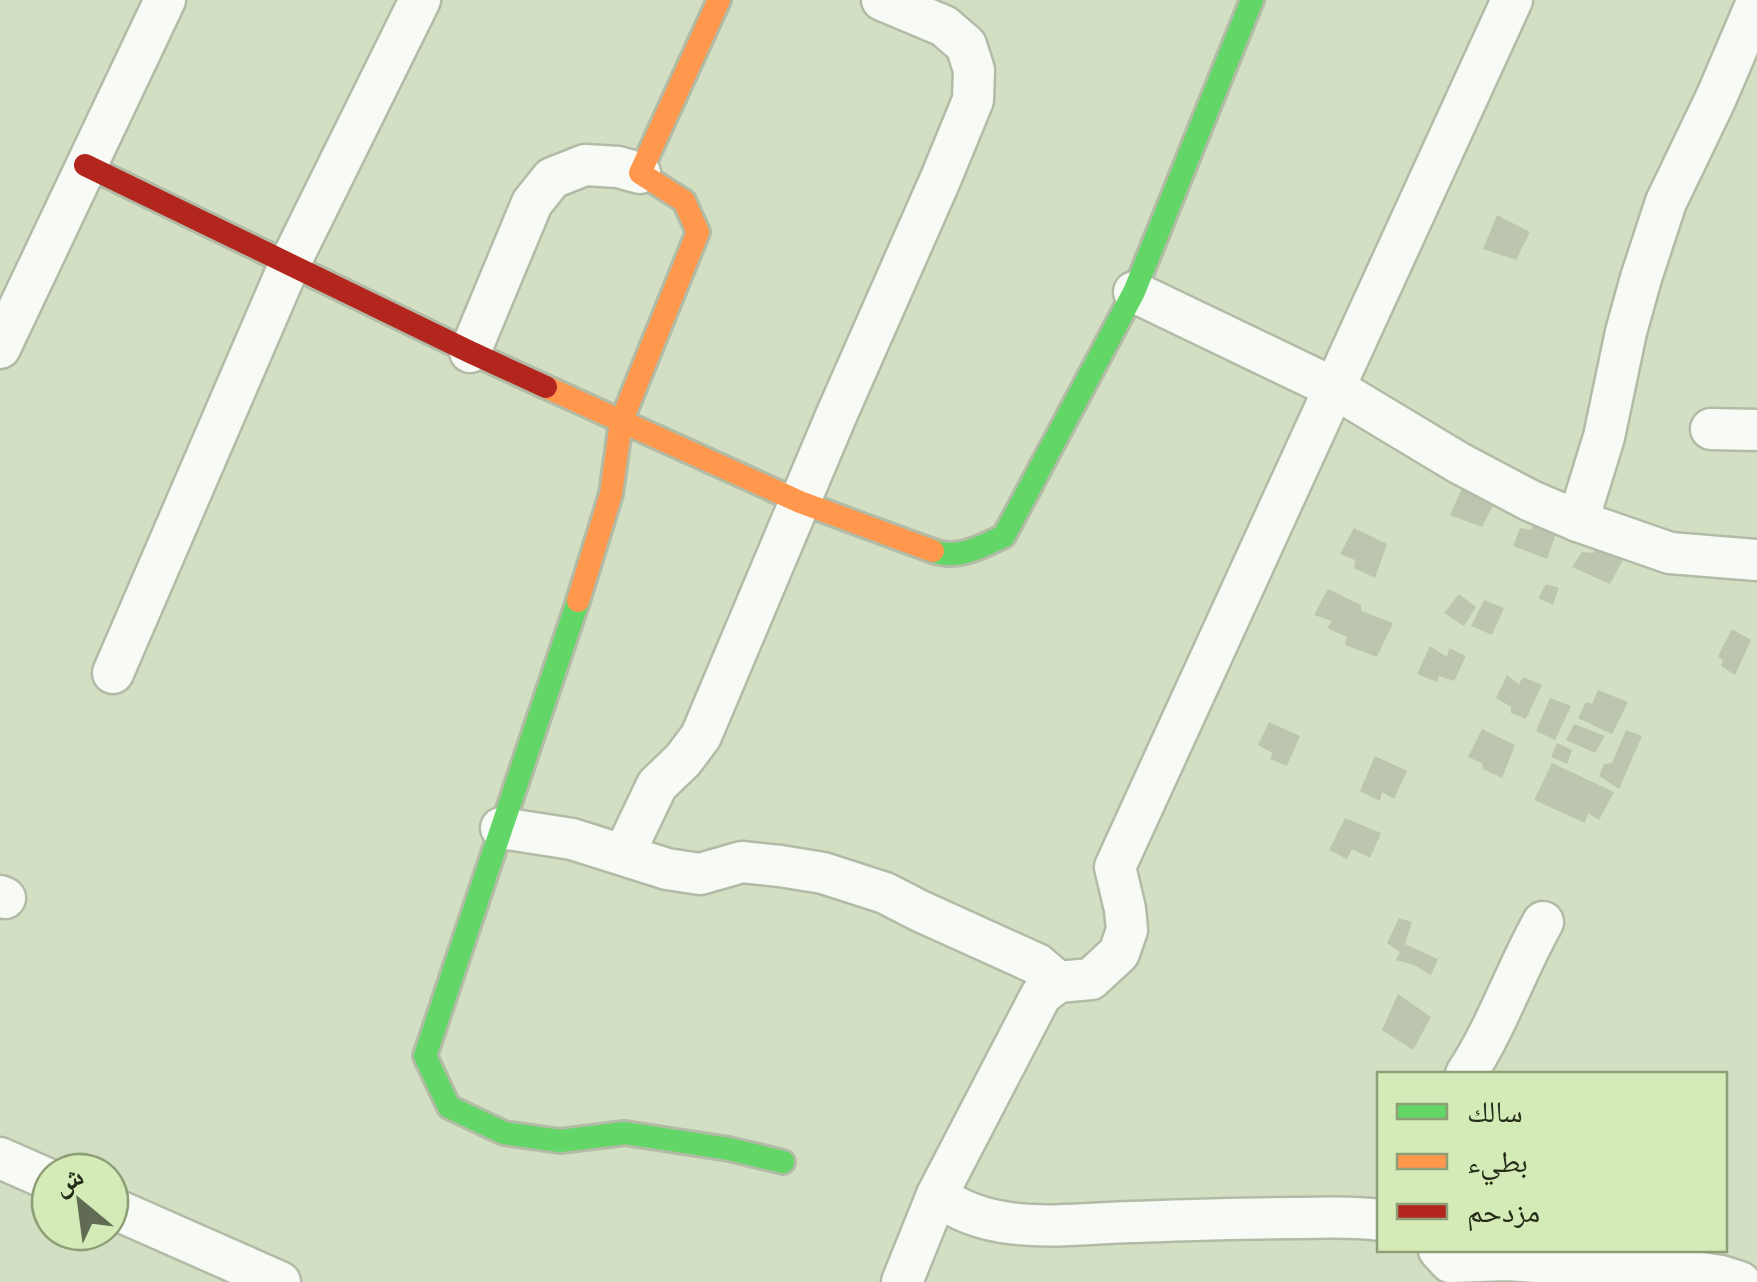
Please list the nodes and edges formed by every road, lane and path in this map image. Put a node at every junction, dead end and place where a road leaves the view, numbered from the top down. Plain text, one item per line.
1 (165, 0) edge
2 (420, 0) edge
3 (719, 0) edge
4 (882, 0) edge
5 (1252, 0) edge
6 (1512, 0) edge
7 (1757, 2) edge
8 (85, 165) junction
9 (640, 173) junction
10 (290, 263) junction
11 (1134, 292) junction
12 (0, 348) edge
13 (470, 352) junction
14 (1336, 389) junction
15 (621, 422) junction
16 (1711, 429) dead end
17 (1757, 430) edge
18 (800, 502) junction
19 (1578, 521) junction
20 (1757, 560) edge
21 (113, 673) dead end
22 (501, 828) junction
23 (624, 854) junction
24 (1543, 922) dead end
25 (1058, 982) junction
26 (1467, 1072) edge
27 (0, 1158) edge
28 (783, 1162) dead end
29 (30, 1171) edge
30 (936, 1195) junction
31 (130, 1216) edge
32 (1377, 1220) edge
33 (1451, 1264) edge
34 (280, 1282) edge
35 (902, 1282) edge
36 (1740, 1282) edge

1 - 8 street
2 - 10 street
3 - 9 street
4 - 18 street
5 - 11 street
6 - 14 street
7 - 19 street
8 - 10 street
8 - 12 street
9 - 13 street
9 - 15 street
10 - 13 street
10 - 21 street
11 - 14 street
11 - 18 street
13 - 15 street
14 - 19 street
14 - 25 street
15 - 18 street
15 - 22 street
16 - 17 street
18 - 23 street
19 - 20 street
22 - 23 street
22 - 28 street
23 - 25 street
24 - 26 street
25 - 30 street
27 - 29 street
30 - 32 street
30 - 35 street
31 - 34 street
33 - 36 street

